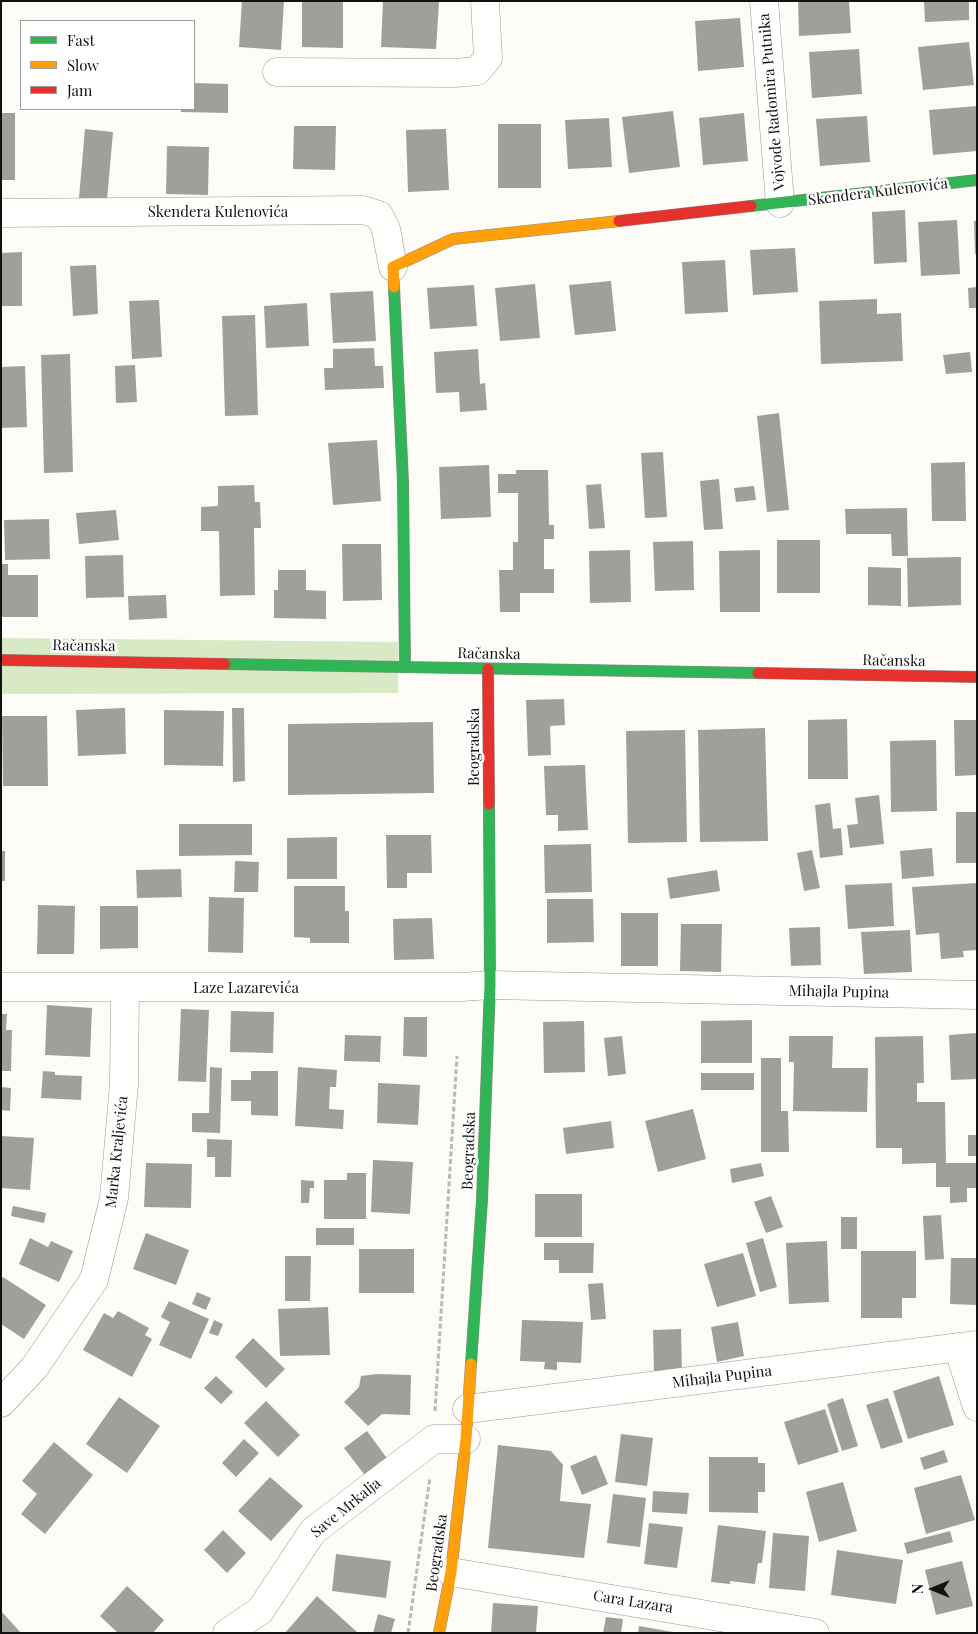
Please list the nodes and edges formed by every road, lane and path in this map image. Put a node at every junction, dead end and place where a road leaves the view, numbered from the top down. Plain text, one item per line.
1 (485, 1) edge
2 (764, 1) edge
3 (277, 72) dead end
4 (977, 180) edge
5 (780, 204) junction
6 (1, 214) edge
7 (393, 268) junction
8 (1, 660) edge
9 (405, 667) junction
10 (488, 668) junction
11 (977, 677) edge
12 (490, 985) junction
13 (1, 987) edge
14 (125, 988) junction
15 (977, 995) edge
16 (457, 1054) dead end
17 (967, 1346) edge
18 (1, 1403) edge
19 (977, 1408) edge
20 (467, 1409) junction
21 (434, 1438) junction
22 (466, 1439) junction
23 (451, 1572) junction
24 (228, 1633) edge
25 (408, 1633) edge
26 (439, 1633) edge
27 (815, 1633) edge

1 - 3 street
2 - 5 street, Vojvode Radomira Putnika
4 - 5 street, Skendera Kulenovića
5 - 7 street, Skendera Kulenovića
6 - 7 street, Skendera Kulenovića
7 - 9 street
8 - 9 street, Račanska
9 - 10 street, Račanska
10 - 11 street, Račanska
10 - 12 street, Beogradska
12 - 14 street, Laze Lazarevića
12 - 15 street, Mihajla Pupina
12 - 20 street, Beogradska
13 - 14 street, Laze Lazarevića
14 - 18 street, Marka Kraljevića
16 - 21 path
17 - 19 street
17 - 20 street, Mihajla Pupina
20 - 22 street, Beogradska
21 - 22 street
21 - 24 street, Save Mrkalja
21 - 25 path
22 - 23 street, Beogradska
23 - 26 street, Beogradska
23 - 27 street, Cara Lazara

